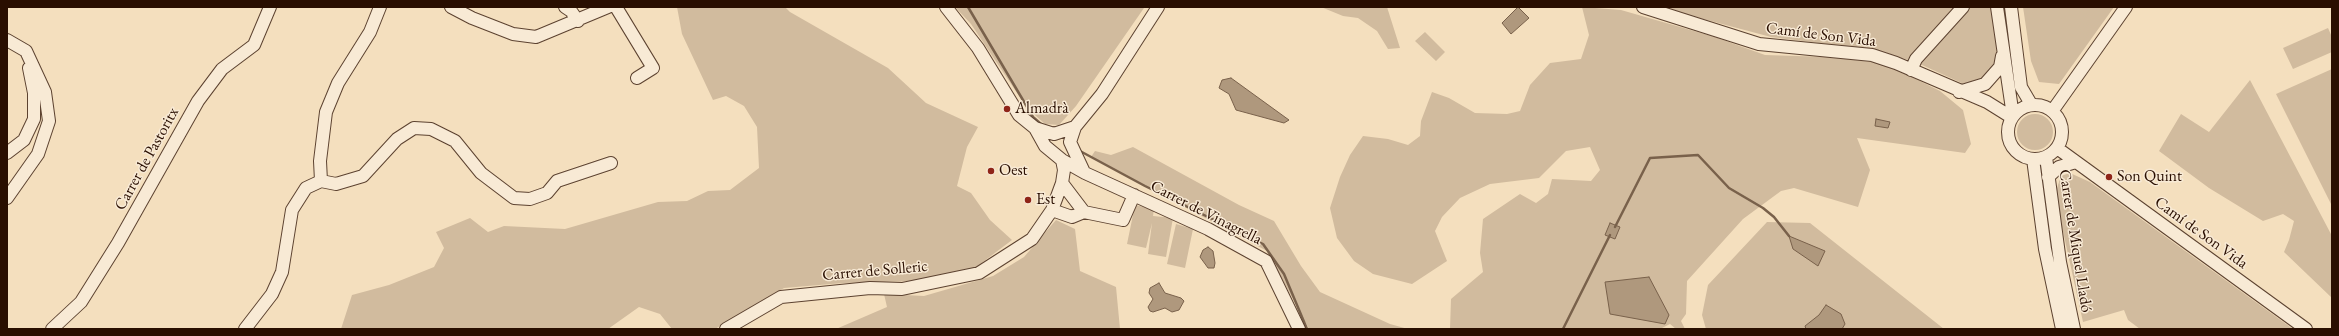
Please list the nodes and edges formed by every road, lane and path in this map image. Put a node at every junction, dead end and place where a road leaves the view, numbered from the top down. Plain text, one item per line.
1 (270, 7) edge
2 (380, 7) edge
3 (451, 7) edge
4 (565, 7) edge
5 (608, 7) edge
6 (616, 7) edge
7 (946, 7) edge
8 (1158, 7) edge
9 (1643, 7) edge
10 (1963, 7) edge
11 (1997, 7) edge
12 (2011, 7) edge
13 (2126, 7) edge
14 (578, 21) junction
15 (7, 40) edge
16 (26, 51) junction
17 (2002, 51) junction
18 (1911, 70) junction
19 (637, 78) dead end
20 (1959, 92) junction
21 (2031, 104) junction
22 (2053, 110) junction
23 (2012, 117) junction
24 (1075, 127) junction
25 (1035, 128) junction
26 (2058, 148) junction
27 (7, 153) edge
28 (2046, 157) junction
29 (2033, 159) junction
30 (1062, 160) junction
31 (2076, 162) junction
32 (611, 163) dead end
33 (1085, 173) junction
34 (2048, 177) junction
35 (321, 181) junction
36 (1062, 183) junction
37 (1134, 195) junction
38 (7, 198) edge
39 (1052, 210) junction
40 (1084, 212) junction
41 (52, 329) edge
42 (245, 329) edge
43 (726, 329) edge
44 (1299, 329) edge
45 (2062, 329) edge
46 (2074, 329) edge
47 (2306, 329) edge

1 - 41 street, Carrer de Pastoritx
2 - 35 street
3 - 14 street
4 - 14 street
5 - 14 street
6 - 19 street
7 - 25 street
8 - 24 street
9 - 18 street, Camí de Son Vida
10 - 18 street
11 - 17 street
12 - 21 street
13 - 22 street
15 - 16 street
16 - 27 street
16 - 38 street
17 - 20 street
17 - 23 street
18 - 20 street, Camí de Son Vida
20 - 23 street, Camí de Son Vida
21 - 22 street
21 - 23 street
22 - 26 street
23 - 29 street
24 - 25 street
24 - 33 street
25 - 30 street, Carrer de Vinagrella
26 - 28 street
26 - 31 street, Camí de Son Vida
28 - 29 street
28 - 34 street, Carrer de Miquel Lladó
29 - 45 street, Carrer de Miquel Lladó
30 - 33 street, Carrer de Vinagrella
30 - 36 street, Carrer de Solleric
31 - 34 street
31 - 47 street, Camí de Son Vida
32 - 35 street
33 - 37 street, Carrer de Vinagrella
34 - 46 street, Carrer de Miquel Lladó
35 - 42 street
36 - 39 street, Carrer de Solleric
36 - 40 street
37 - 40 street
37 - 44 street, Carrer de Vinagrella
39 - 40 street
39 - 43 street, Carrer de Solleric

